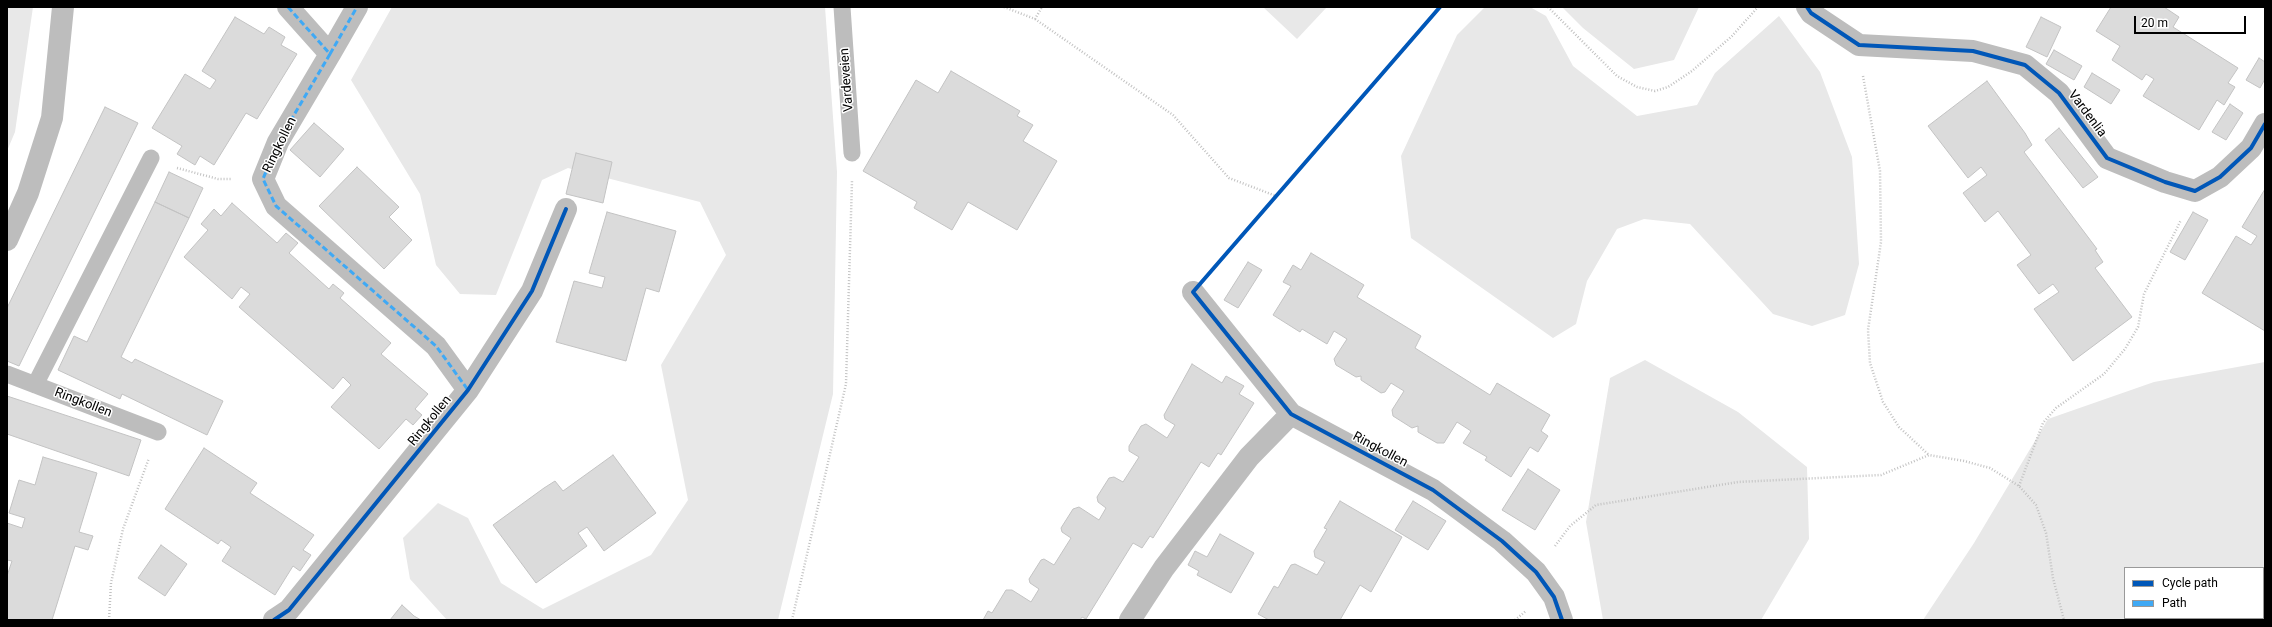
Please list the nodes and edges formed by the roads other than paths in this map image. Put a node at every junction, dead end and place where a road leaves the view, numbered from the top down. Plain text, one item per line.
1 (63, 7) edge
2 (288, 7) edge
3 (357, 7) edge
4 (842, 7) edge
5 (1807, 7) edge
6 (330, 54) junction
7 (2265, 124) edge
8 (852, 153) road end
9 (151, 158) road end
10 (566, 209) dead end
11 (7, 240) edge
12 (1194, 292) dead end
13 (7, 374) edge
14 (35, 385) junction
15 (468, 390) junction
16 (1291, 414) junction
17 (158, 432) road end
18 (274, 620) edge
19 (1130, 620) edge
20 (1562, 620) edge

1 - 11 street
2 - 6 street
3 - 6 street, Ringkollen
4 - 8 lane, Vardeveien
5 - 7 street, Vardenlia
6 - 15 street, Ringkollen
9 - 14 lane
10 - 15 street, Ringkollen
12 - 16 street, Ringkollen
13 - 14 lane, Ringkollen
14 - 17 lane, Ringkollen
15 - 18 street, Ringkollen
16 - 19 street
16 - 20 street, Ringkollen

